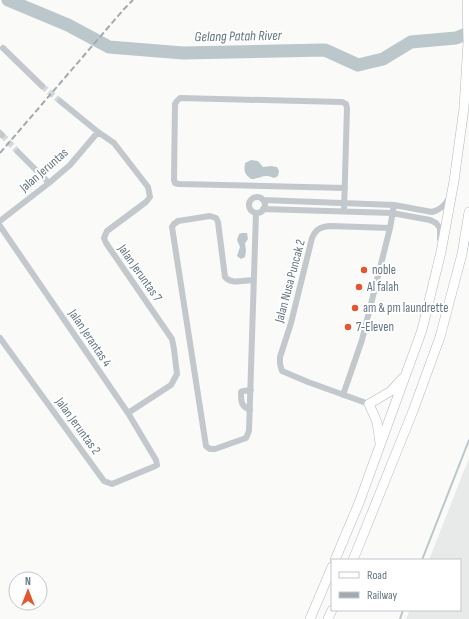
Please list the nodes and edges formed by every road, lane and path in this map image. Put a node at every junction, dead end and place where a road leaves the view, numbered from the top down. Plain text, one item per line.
1 (467, 0) edge
2 (468, 28) edge
3 (468, 42) edge
4 (3, 48) dead end
5 (42, 86) tunnel mouth
6 (60, 101) tunnel mouth
7 (98, 132) junction
8 (18, 152) tunnel mouth
9 (49, 183) junction
10 (345, 188) junction
11 (451, 196) junction
12 (263, 200) junction
13 (344, 203) junction
14 (394, 205) junction
15 (263, 209) junction
16 (344, 211) junction
17 (469, 212) edge
18 (256, 213) junction
19 (392, 213) junction
20 (0, 221) edge
21 (0, 226) edge
22 (390, 228) junction
23 (441, 252) junction
24 (254, 280) junction
25 (0, 338) edge
26 (407, 374) junction
27 (251, 390) junction
28 (343, 395) junction
29 (369, 404) junction
30 (250, 410) junction
31 (128, 413) junction
32 (380, 446) junction
33 (156, 464) joint
34 (335, 559) edge
35 (353, 559) edge
36 (331, 569) edge
37 (310, 619) edge

1 - 2 main road
2 - 3 main road
3 - 11 main road
4 - 5 street
6 - 7 street
7 - 9 street, Jalan Jeruntas
7 - 31 street, Jalan Jeruntas 7
8 - 9 street
9 - 20 street, Jalan Jeruntas
10 - 10 street
10 - 13 street
11 - 14 street
11 - 23 main road
12 - 13 street
12 - 15 street
12 - 18 street
13 - 14 street
13 - 16 street
14 - 19 street
15 - 16 street
15 - 18 street
16 - 19 street
17 - 35 main road
18 - 24 street
19 - 22 street
19 - 23 street
21 - 31 street, Jalan Jerantas 4
22 - 28 street
22 - 28 street, Jalan Nusa Puncak 2
23 - 26 main road
24 - 27 street
24 - 30 street
25 - 33 street, Jalan Jeruntas 2
26 - 29 main road
26 - 32 main road
27 - 30 street
27 - 30 street
28 - 29 street
29 - 32 main road
31 - 33 street, Jalan Jerantas 4
32 - 34 main road
36 - 37 main road

